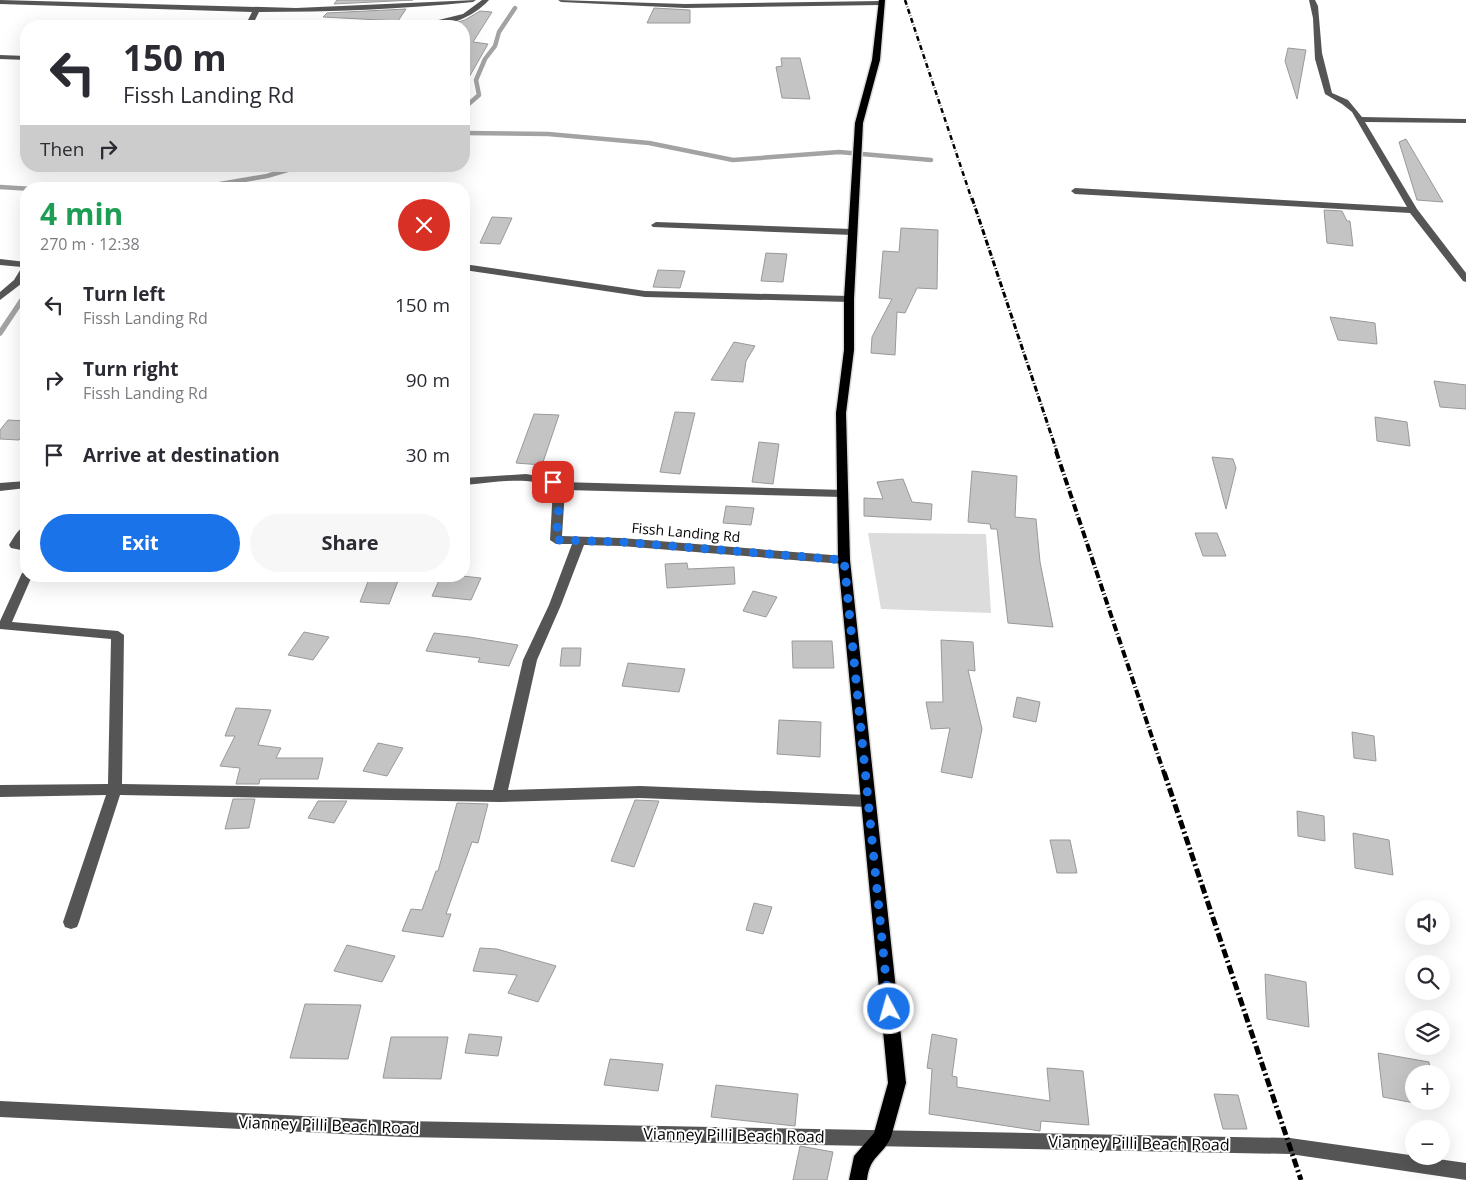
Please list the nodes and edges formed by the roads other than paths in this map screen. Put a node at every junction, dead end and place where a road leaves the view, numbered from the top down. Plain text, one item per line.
1 (237, 0) edge
2 (473, 0) edge
3 (486, 0) edge
4 (561, 0) edge
5 (575, 0) edge
6 (1312, 0) edge
7 (0, 2) edge
8 (882, 2) edge
9 (673, 3) edge
10 (231, 8) junction
11 (257, 9) junction
12 (252, 20) edge
13 (455, 20) edge
14 (0, 57) edge
15 (20, 58) edge
16 (1360, 119) junction
17 (1466, 121) edge
18 (1075, 191) dead end
19 (1413, 210) junction
20 (656, 225) dead end
21 (852, 232) junction
22 (0, 262) edge
23 (20, 266) edge
24 (470, 268) edge
25 (20, 278) edge
26 (1466, 279) edge
27 (0, 297) edge
28 (849, 299) junction
29 (470, 481) edge
30 (20, 485) edge
31 (559, 486) junction
32 (0, 487) edge
33 (842, 493) junction
34 (20, 538) edge
35 (580, 540) junction
36 (20, 546) edge
37 (844, 560) junction
38 (23, 582) edge
39 (115, 790) junction
40 (0, 791) edge
41 (498, 796) junction
42 (868, 801) junction
43 (71, 922) dead end
44 (0, 1109) edge
45 (882, 1137) junction
46 (1466, 1172) edge
47 (858, 1180) edge

1 - 10 street
2 - 11 street
3 - 13 street
4 - 5 street
5 - 9 street
6 - 16 street
7 - 10 street
8 - 9 street
8 - 21 main road
10 - 11 street
11 - 12 street
14 - 15 street
16 - 17 street
16 - 19 street
18 - 19 street
19 - 26 street
20 - 21 street
21 - 28 main road
22 - 23 street
24 - 28 street
25 - 27 street
28 - 33 main road
29 - 31 street
30 - 32 street
31 - 33 street
31 - 35 street, Fissh Landing Rd
33 - 37 main road
34 - 36 street
35 - 37 street, Fissh Landing Rd
35 - 41 street
37 - 42 main road
38 - 39 street
39 - 40 street
39 - 41 street
39 - 43 street
41 - 42 street
42 - 45 main road
44 - 45 street, Vianney Pilli Beach Road
45 - 46 street, Vianney Pilli Beach Road
45 - 47 main road

